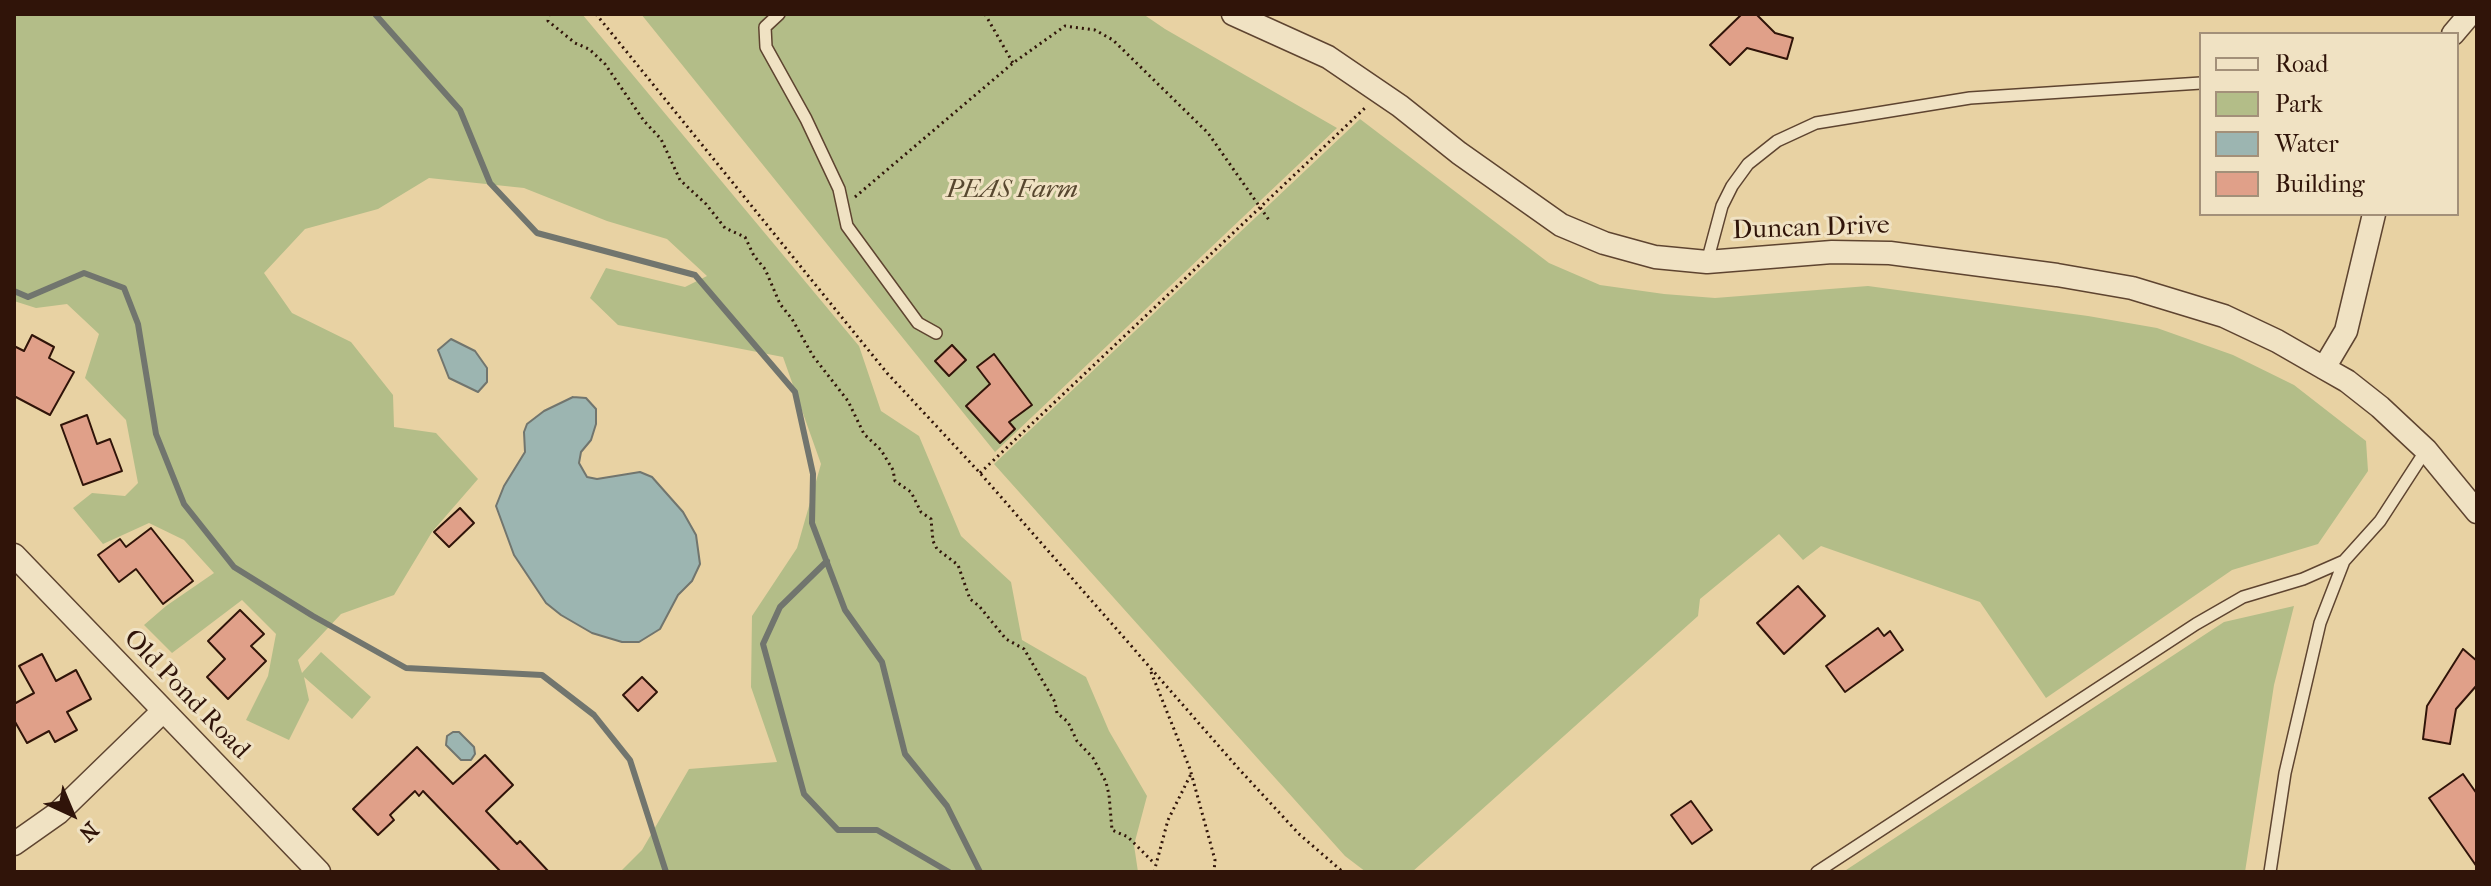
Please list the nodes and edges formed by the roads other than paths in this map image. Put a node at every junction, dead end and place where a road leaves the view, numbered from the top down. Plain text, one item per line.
1 (779, 14) edge
2 (1233, 14) edge
3 (2470, 14) edge
4 (2455, 32) edge
5 (2199, 83) edge
6 (2374, 216) edge
7 (1707, 262) junction
8 (936, 333) dead end
9 (2324, 368) junction
10 (2426, 450) junction
11 (2477, 512) edge
12 (14, 555) edge
13 (2344, 561) junction
14 (163, 711) junction
15 (14, 844) edge
16 (319, 872) edge
17 (1817, 872) edge
18 (2270, 872) edge

1 - 8 lane
2 - 7 street, Duncan Drive
3 - 4 street
5 - 7 lane
6 - 9 street
7 - 9 street, Duncan Drive
9 - 10 street, Duncan Drive
10 - 11 street, Duncan Drive
10 - 13 lane
12 - 14 street, Old Pond Road
13 - 17 lane
13 - 18 lane
14 - 15 street
14 - 16 street, Old Pond Road

